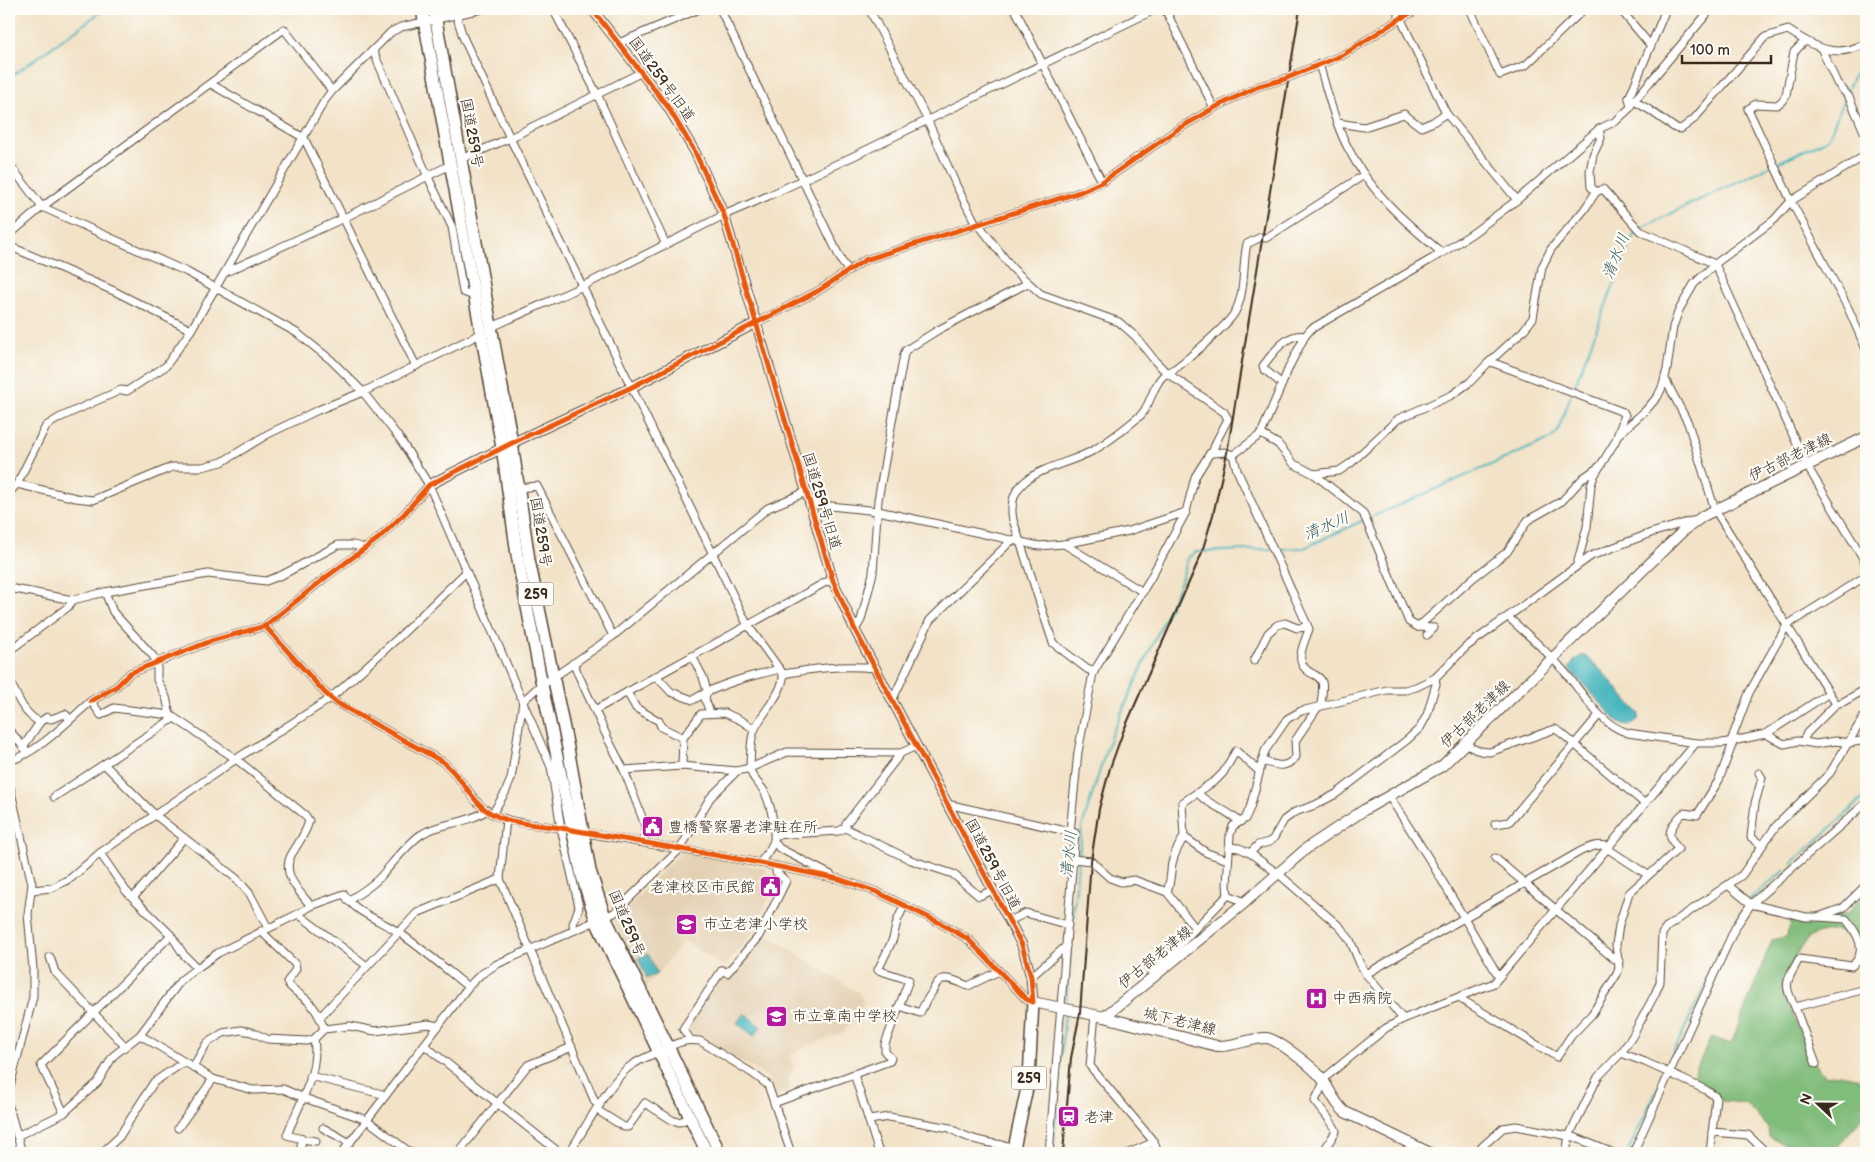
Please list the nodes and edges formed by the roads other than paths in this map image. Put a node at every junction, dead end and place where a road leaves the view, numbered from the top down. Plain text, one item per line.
1 (422, 9) edge
2 (482, 9) edge
3 (553, 9) edge
4 (592, 9) edge
5 (699, 9) edge
6 (720, 9) edge
7 (869, 9) edge
8 (1016, 9) edge
9 (1156, 9) edge
10 (1165, 9) edge
11 (1396, 9) edge
12 (1419, 9) edge
13 (1470, 9) edge
14 (1584, 9) edge
15 (1620, 9) edge
16 (1666, 9) edge
17 (1711, 9) edge
18 (456, 14) junction
19 (432, 16) edge
20 (1401, 18) junction
21 (1806, 41) junction
22 (619, 43) junction
23 (1866, 43) edge
24 (1651, 46) junction
25 (1821, 48) junction
26 (373, 51) junction
27 (1042, 63) junction
28 (1319, 64) junction
29 (642, 72) junction
30 (210, 84) junction
31 (332, 91) junction
32 (597, 94) junction
33 (1631, 99) junction
34 (1214, 108) junction
35 (1446, 113) junction
36 (927, 119) junction
37 (1338, 122) junction
38 (1599, 129) junction
39 (1866, 136) edge
40 (304, 138) junction
41 (510, 138) junction
42 (1866, 155) edge
43 (461, 159) junction
44 (9, 164) edge
45 (450, 165) junction
46 (1364, 175) junction
47 (428, 177) junction
48 (802, 180) junction
49 (1102, 182) junction
50 (1596, 192) junction
51 (1517, 200) junction
52 (1791, 201) junction
53 (42, 207) junction
54 (724, 215) junction
55 (344, 218) junction
56 (978, 225) junction
57 (9, 234) edge
58 (666, 245) junction
59 (9, 246) edge
60 (1442, 253) junction
61 (1714, 264) junction
62 (849, 271) junction
63 (226, 272) junction
64 (1028, 283) junction
65 (583, 286) junction
66 (216, 288) junction
67 (474, 296) junction
68 (756, 323) junction
69 (492, 327) junction
70 (191, 330) junction
71 (480, 334) junction
72 (1305, 336) junction
73 (1866, 349) edge
74 (1491, 362) junction
75 (416, 366) junction
76 (1167, 373) junction
77 (1664, 379) junction
78 (1282, 384) junction
79 (632, 387) junction
80 (363, 392) junction
81 (1261, 434) junction
82 (1619, 434) junction
83 (1866, 437) edge
84 (507, 445) junction
85 (1212, 453) junction
86 (1233, 455) junction
87 (1600, 466) junction
88 (1807, 466) junction
89 (1314, 474) junction
90 (17, 484) junction
91 (429, 485) junction
92 (519, 488) junction
93 (9, 493) edge
94 (807, 496) junction
95 (1715, 510) junction
96 (878, 511) junction
97 (1186, 512) junction
98 (1703, 516) junction
99 (1012, 540) junction
100 (1020, 542) junction
101 (1064, 544) junction
102 (365, 548) junction
103 (714, 554) junction
104 (1866, 563) edge
105 (1577, 565) junction
106 (466, 572) junction
107 (1866, 576) edge
108 (833, 581) junction
109 (9, 588) edge
110 (105, 592) junction
111 (1143, 592) junction
112 (73, 600) junction
113 (1508, 617) junction
114 (747, 624) junction
115 (1787, 625) junction
116 (265, 626) junction
117 (1307, 627) junction
118 (1418, 627) junction
119 (855, 630) junction
120 (1427, 635) dead end
121 (613, 636) junction
122 (9, 651) edge
123 (692, 656) junction
124 (1552, 660) junction
125 (1254, 661) dead end
126 (157, 663) junction
127 (573, 663) junction
128 (875, 668) junction
129 (782, 672) junction
130 (1094, 672) junction
131 (553, 676) junction
132 (656, 676) junction
133 (1435, 678) junction
134 (9, 679) edge
135 (542, 685) junction
136 (1866, 689) edge
137 (707, 691) junction
138 (627, 692) junction
139 (1829, 693) junction
140 (330, 697) junction
141 (91, 701) junction
142 (523, 701) junction
143 (892, 701) junction
144 (1836, 704) junction
145 (1319, 706) junction
146 (595, 710) junction
147 (710, 713) junction
148 (1866, 713) edge
149 (1599, 715) junction
150 (172, 717) junction
151 (70, 719) junction
152 (40, 722) junction
153 (754, 729) junction
154 (9, 730) edge
155 (1766, 734) junction
156 (683, 738) junction
157 (1866, 740) edge
158 (1733, 741) junction
159 (1803, 741) junction
160 (1696, 743) junction
161 (1849, 743) junction
162 (1467, 744) junction
163 (1575, 744) junction
164 (916, 746) junction
165 (25, 749) junction
166 (902, 753) junction
167 (236, 759) junction
168 (9, 761) edge
169 (1262, 761) junction
170 (105, 765) junction
171 (682, 766) junction
172 (750, 768) junction
173 (624, 770) junction
174 (738, 771) junction
175 (1259, 771) junction
176 (1759, 773) dead end
177 (9, 783) edge
178 (1198, 793) junction
179 (1388, 796) junction
180 (54, 797) dead end
181 (1866, 803) edge
182 (947, 804) junction
183 (1645, 804) junction
184 (490, 812) junction
185 (155, 815) junction
186 (506, 819) junction
187 (1239, 822) junction
188 (1496, 824) dead end
189 (563, 828) junction
190 (845, 828) junction
191 (588, 832) dead end
192 (1070, 832) junction
193 (184, 838) junction
194 (774, 838) junction
195 (1184, 838) junction
196 (644, 842) junction
197 (1761, 845) junction
198 (1230, 847) junction
199 (680, 848) junction
200 (1609, 848) junction
201 (100, 853) junction
202 (1250, 853) junction
203 (1495, 858) dead end
204 (1073, 859) junction
205 (1228, 860) junction
206 (760, 863) junction
207 (776, 866) junction
208 (1277, 873) junction
209 (1648, 875) junction
210 (500, 879) junction
211 (839, 879) junction
212 (1525, 883) junction
213 (1866, 885) edge
214 (1729, 886) junction
215 (32, 890) junction
216 (993, 890) junction
217 (1168, 892) junction
218 (1228, 895) junction
219 (133, 898) junction
220 (348, 901) junction
221 (1243, 904) junction
222 (1751, 904) junction
223 (311, 906) junction
224 (904, 906) junction
225 (1556, 910) junction
226 (298, 914) junction
227 (1463, 917) junction
228 (1818, 917) junction
229 (600, 919) junction
230 (1009, 921) junction
231 (1068, 925) junction
232 (1195, 928) junction
233 (264, 930) junction
234 (574, 930) junction
235 (399, 932) junction
236 (171, 935) junction
237 (1066, 946) junction
238 (530, 950) junction
239 (50, 956) dead end
240 (1619, 961) junction
241 (367, 966) junction
242 (197, 968) junction
243 (999, 971) junction
244 (1366, 974) junction
245 (1031, 977) junction
246 (1499, 977) junction
247 (1147, 983) junction
248 (468, 987) junction
249 (1866, 989) edge
250 (1459, 998) junction
251 (1033, 1002) junction
252 (900, 1006) junction
253 (1795, 1007) junction
254 (1065, 1010) junction
255 (93, 1013) junction
256 (1100, 1016) junction
257 (320, 1017) junction
258 (1403, 1019) junction
259 (439, 1026) junction
260 (324, 1029) junction
261 (140, 1035) junction
262 (314, 1039) junction
263 (690, 1040) junction
264 (424, 1045) junction
265 (125, 1046) junction
266 (668, 1047) junction
267 (572, 1048) junction
268 (657, 1052) junction
269 (1621, 1053) junction
270 (184, 1062) junction
271 (1816, 1064) dead end
272 (193, 1067) junction
273 (1668, 1073) junction
274 (854, 1074) junction
275 (310, 1076) junction
276 (213, 1079) junction
277 (1324, 1082) junction
278 (9, 1090) edge
279 (386, 1095) junction
280 (304, 1098) junction
281 (496, 1103) junction
282 (774, 1103) junction
283 (9, 1107) edge
284 (598, 1108) junction
285 (64, 1113) junction
286 (690, 1118) junction
287 (367, 1120) junction
288 (869, 1120) junction
289 (178, 1128) dead end
290 (323, 1128) dead end
291 (1712, 1132) junction
292 (18, 1136) junction
293 (1568, 1136) junction
294 (302, 1140) junction
295 (316, 1141) dead end
296 (1154, 1142) junction
297 (350, 1143) junction
298 (1013, 1150) edge
299 (22, 1153) edge
300 (102, 1153) edge
301 (300, 1153) edge
302 (342, 1153) edge
303 (411, 1153) edge
304 (458, 1153) edge
305 (560, 1153) edge
306 (569, 1153) edge
307 (706, 1153) edge
308 (720, 1153) edge
309 (791, 1153) edge
310 (879, 1153) edge
311 (1048, 1153) edge
312 (1129, 1153) edge
313 (1158, 1153) edge
314 (1329, 1153) edge
315 (1430, 1153) edge
316 (1475, 1153) edge
317 (1566, 1153) edge
318 (1613, 1153) edge
319 (1633, 1153) edge
320 (1710, 1153) edge
321 (1767, 1153) edge

1 - 19 highway, 国道259号 / 259
2 - 18 street
3 - 32 street
4 - 22 street, 国道259号旧道
5 - 22 street
6 - 48 street
7 - 36 street
8 - 27 street
9 - 27 street
10 - 34 street
11 - 20 street
12 - 20 street
13 - 14 street
15 - 24 street
16 - 24 street
17 - 33 street
18 - 19 street
18 - 41 street
19 - 26 street
19 - 43 highway, 国道259号 / 259
19 - 45 highway, 国道259号 / 259
20 - 28 street
20 - 35 street
21 - 25 street
21 - 33 street
21 - 52 street
22 - 29 street, 国道259号旧道
23 - 25 street
24 - 33 street
25 - 39 street
26 - 31 street
26 - 47 street
27 - 36 street
27 - 49 street
28 - 34 street
28 - 37 street
29 - 32 street
29 - 54 street, 国道259号旧道
30 - 31 street
30 - 40 street
30 - 53 street
31 - 40 street
32 - 41 street
32 - 58 street
33 - 38 street
34 - 49 street
35 - 37 street
35 - 51 street
36 - 48 street
36 - 56 street
37 - 46 street
38 - 50 street
38 - 51 street
40 - 55 street
40 - 63 street
41 - 43 street
41 - 65 street
42 - 52 street
43 - 69 highway, 国道259号 / 259
44 - 53 street
45 - 47 street
45 - 67 highway, 国道259号 / 259
46 - 60 street
46 - 76 street
47 - 55 street
47 - 67 street
48 - 54 street
48 - 62 street
49 - 56 street
50 - 61 street
50 - 74 street
51 - 60 street
52 - 61 street
52 - 73 street
53 - 57 street
53 - 66 street
54 - 58 street
54 - 68 street, 国道259号旧道
55 - 63 street
55 - 75 street
56 - 62 street
56 - 64 street
58 - 65 street
59 - 70 street
60 - 72 street
61 - 77 street
61 - 88 street
62 - 68 street
63 - 66 street
64 - 76 street
64 - 96 street
65 - 69 street
65 - 79 street
66 - 70 street
66 - 80 street
67 - 71 highway, 国道259号 / 259
68 - 79 street
68 - 94 street, 国道259号旧道
69 - 84 highway, 国道259号 / 259
70 - 90 street
71 - 75 street
71 - 84 highway, 国道259号 / 259
72 - 78 street
72 - 78 street
74 - 82 street
74 - 89 street
75 - 80 street
76 - 85 street
76 - 100 street
77 - 82 street
77 - 95 street
78 - 81 street
79 - 84 street
79 - 103 street
80 - 90 street
80 - 91 street
81 - 86 street
81 - 89 street
82 - 87 street
83 - 88 main road, 伊古部老津線
84 - 91 street
84 - 92 highway, 国道259号 / 259
84 - 135 highway, 国道259号 / 259
85 - 86 street
85 - 97 street
86 - 117 street
87 - 105 street
87 - 118 street
88 - 95 main road, 伊古部老津線
88 - 104 street
89 - 118 street
90 - 93 street
91 - 102 street
91 - 106 street
92 - 121 street
92 - 131 highway, 国道259号 / 259
94 - 96 street
94 - 103 street
94 - 108 street, 国道259号旧道
95 - 98 main road, 伊古部老津線
95 - 115 street
96 - 99 street
96 - 119 street
97 - 101 street
97 - 111 street
98 - 105 street
98 - 124 main road, 伊古部老津線
99 - 100 street
99 - 143 street
100 - 101 street
100 - 130 street
101 - 111 street
102 - 110 street
102 - 116 street
103 - 114 street
103 - 121 street
105 - 113 street
106 - 140 street
106 - 142 street
107 - 115 street
108 - 114 street
108 - 119 street, 国道259号旧道
109 - 112 street
110 - 112 street
110 - 126 street
111 - 130 street
112 - 122 street
113 - 124 street
113 - 133 street
114 - 123 street
114 - 129 street
115 - 139 street
115 - 158 street
116 - 126 street
116 - 140 street
117 - 125 street
117 - 145 street
118 - 120 street
119 - 128 street, 国道259号旧道
121 - 127 street
123 - 132 street
123 - 137 street
124 - 149 street
124 - 162 main road, 伊古部老津線
126 - 141 street
126 - 150 street
127 - 131 street
127 - 146 street
128 - 129 street
128 - 143 street, 国道259号旧道
129 - 137 street
129 - 153 street
130 - 192 street
131 - 135 street
131 - 229 highway, 国道259号 / 259
132 - 137 street
132 - 138 street
133 - 145 street
133 - 202 street
134 - 152 street
135 - 142 street
135 - 229 highway, 国道259号 / 259
136 - 144 street
137 - 147 street
138 - 146 street
138 - 156 street
139 - 144 street
139 - 155 street
140 - 167 street
140 - 184 street
141 - 150 street
141 - 151 street
142 - 184 street
142 - 189 street
143 - 164 street, 国道259号旧道
144 - 159 street
145 - 169 street
145 - 169 street
146 - 173 street
147 - 153 street
147 - 156 street
148 - 161 street
149 - 160 street
149 - 163 street
150 - 167 street
150 - 170 street
151 - 152 street
151 - 165 street
152 - 165 street
153 - 172 street
154 - 165 street
155 - 158 street
155 - 159 street
156 - 171 street
157 - 161 street
158 - 160 street
158 - 209 street
159 - 161 street
160 - 183 street
161 - 197 street
162 - 163 street
162 - 179 main road, 伊古部老津線
163 - 183 street
163 - 188 street
164 - 166 street
164 - 182 street, 国道259号旧道
165 - 168 street
166 - 172 street
166 - 190 street
167 - 185 street
167 - 223 street
169 - 175 street
170 - 180 street
170 - 185 street
171 - 173 street
171 - 174 street
172 - 174 street
172 - 194 street
173 - 196 street
174 - 199 street
175 - 178 street
175 - 187 street
176 - 197 street
177 - 215 street
178 - 187 street
178 - 195 street
179 - 208 main road, 伊古部老津線
179 - 227 street
181 - 222 street
182 - 192 street
182 - 216 street, 国道259号旧道
183 - 200 street
184 - 186 street
184 - 220 street
185 - 193 street
185 - 201 street
186 - 189 street
186 - 210 street
187 - 198 street
189 - 234 street
190 - 194 street
190 - 216 street
191 - 196 street
192 - 204 street
193 - 219 street
193 - 233 street
194 - 206 street
194 - 211 street
195 - 205 street
195 - 217 street
196 - 199 street
197 - 214 street
198 - 202 street
198 - 205 street
199 - 206 street
199 - 229 street
200 - 209 street
200 - 212 street
200 - 225 street
201 - 215 street
201 - 219 street
202 - 208 street
203 - 212 street
204 - 217 street
204 - 231 street
205 - 218 street
206 - 207 street
207 - 211 street
207 - 263 street
208 - 221 main road, 伊古部老津線
208 - 244 street
209 - 240 street
210 - 235 street
210 - 238 street
211 - 224 street
212 - 225 street
212 - 227 street
213 - 228 street
214 - 222 street
214 - 269 street
215 - 278 street
216 - 230 street, 国道259号旧道
217 - 232 street
218 - 221 street
218 - 232 street
219 - 236 street
220 - 223 street
220 - 235 street
221 - 247 main road, 伊古部老津線
222 - 228 street
222 - 273 street
223 - 226 street
224 - 243 street
224 - 252 street
225 - 240 street
225 - 246 street
226 - 233 street
226 - 241 street
227 - 244 street
227 - 246 street
228 - 253 street
229 - 234 street
229 - 266 highway, 国道259号 / 259
229 - 268 highway, 国道259号 / 259
230 - 231 street
230 - 245 street, 国道259号旧道
231 - 237 street
232 - 247 street
233 - 242 street
233 - 257 street
234 - 238 street
235 - 241 street
235 - 248 street
236 - 242 street
236 - 255 street
237 - 245 street
237 - 254 street
238 - 248 street
238 - 267 street
239 - 255 street
240 - 250 street
241 - 257 street
242 - 261 street
243 - 251 street
243 - 252 street
244 - 258 street
245 - 251 street, 国道259号旧道
246 - 250 street
247 - 256 main road, 伊古部老津線
248 - 259 street
249 - 253 street
250 - 258 street
251 - 254 main road, 城下老津線
251 - 298 highway, 259
252 - 274 street
253 - 271 street
254 - 256 main road, 城下老津線
254 - 311 street
255 - 265 street
255 - 285 street
256 - 277 main road, 城下老津線
256 - 296 street
257 - 260 street
258 - 277 street
259 - 260 street
259 - 264 street
260 - 262 street
261 - 265 street
261 - 270 street
262 - 272 street
262 - 275 street
263 - 266 street
263 - 282 street
264 - 279 street
264 - 281 street
265 - 285 street
266 - 268 street
266 - 308 highway, 国道259号 / 259
267 - 281 street
267 - 284 street
268 - 284 street
268 - 286 highway, 国道259号 / 259
269 - 273 street
269 - 293 street
270 - 272 street
270 - 300 street
272 - 276 street
273 - 291 street
273 - 319 street
274 - 282 street
274 - 288 street
275 - 279 street
275 - 280 street
276 - 280 street
276 - 289 street
277 - 314 street
277 - 315 main road, 城下老津線
279 - 287 street
280 - 287 street
280 - 294 street
281 - 304 street
281 - 305 street
282 - 309 street
283 - 292 street
284 - 286 street
284 - 306 street
285 - 292 street
286 - 307 highway, 国道259号 / 259
287 - 297 street
287 - 303 street
288 - 298 street
288 - 310 street
290 - 297 street
291 - 320 street
291 - 321 street
292 - 299 street
293 - 316 street
293 - 317 street
293 - 318 street
294 - 295 street
294 - 301 street
296 - 312 street
296 - 313 street
297 - 302 street

